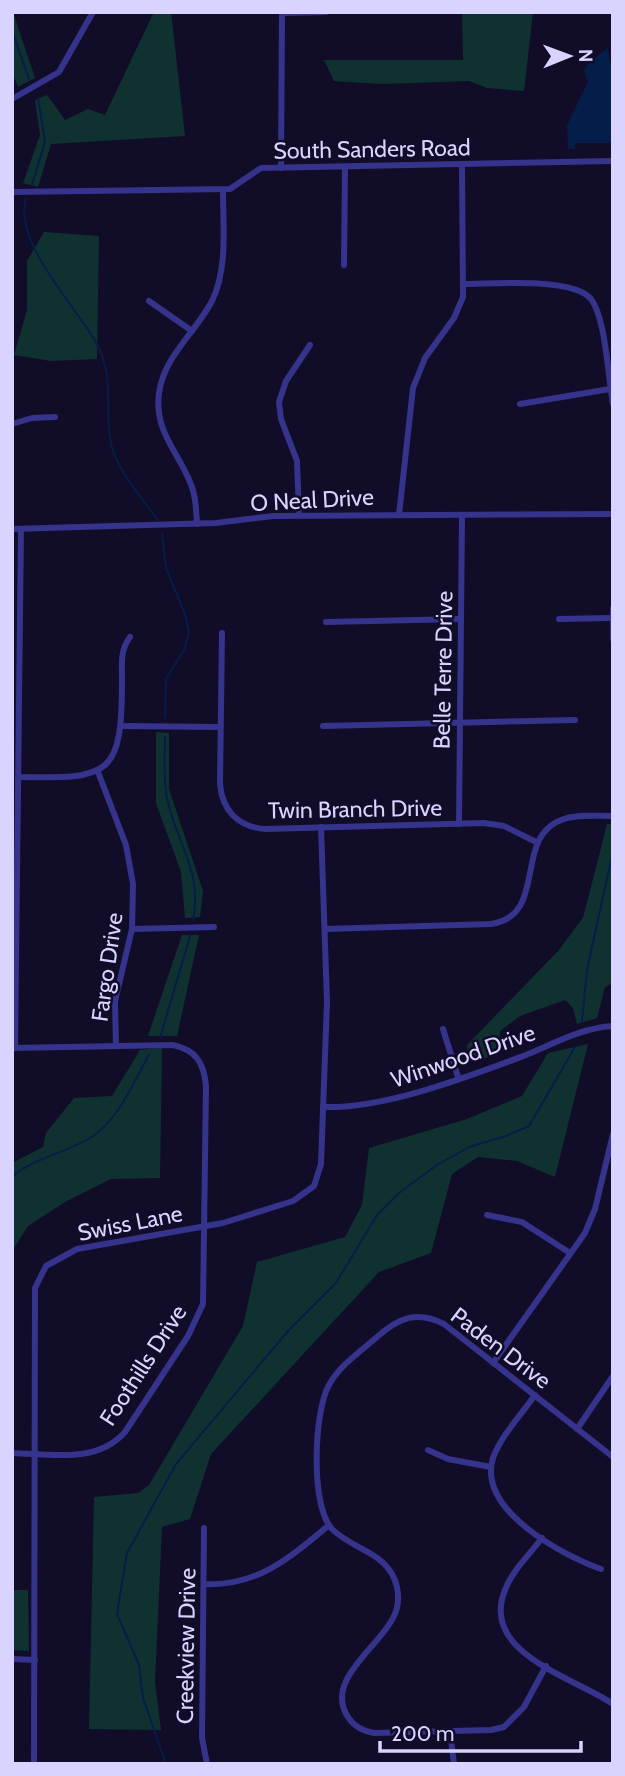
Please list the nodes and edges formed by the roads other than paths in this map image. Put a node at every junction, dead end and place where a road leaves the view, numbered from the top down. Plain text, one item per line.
1 (93, 12) edge
2 (326, 12) edge
3 (282, 13) edge
4 (12, 99) edge
5 (613, 161) edge
6 (463, 164) junction
7 (345, 167) junction
8 (281, 168) junction
9 (223, 190) junction
10 (12, 192) edge
11 (344, 265) dead end
12 (465, 284) junction
13 (149, 301) dead end
14 (192, 331) junction
15 (310, 345) dead end
16 (610, 389) junction
17 (520, 404) dead end
18 (613, 404) edge
19 (55, 417) dead end
20 (12, 424) edge
21 (613, 514) edge
22 (299, 515) junction
23 (399, 515) junction
24 (462, 517) junction
25 (197, 524) junction
26 (12, 529) edge
27 (21, 529) junction
28 (613, 608) edge
29 (611, 618) edge
30 (461, 619) junction
31 (559, 619) dead end
32 (326, 622) dead end
33 (222, 633) dead end
34 (130, 637) dead end
35 (613, 639) edge
36 (575, 720) dead end
37 (459, 723) junction
38 (15, 726) edge
39 (122, 726) junction
40 (323, 726) dead end
41 (220, 727) junction
42 (98, 772) junction
43 (18, 777) junction
44 (613, 816) edge
45 (459, 824) junction
46 (321, 827) junction
47 (536, 842) junction
48 (214, 927) dead end
49 (132, 929) junction
50 (324, 929) junction
51 (613, 1026) edge
52 (443, 1029) dead end
53 (116, 1046) junction
54 (14, 1048) edge
55 (458, 1077) junction
56 (323, 1107) junction
57 (613, 1134) edge
58 (486, 1215) dead end
59 (205, 1227) junction
60 (570, 1253) junction
61 (493, 1363) junction
62 (613, 1376) edge
63 (535, 1395) junction
64 (577, 1429) junction
65 (428, 1450) dead end
66 (12, 1453) edge
67 (36, 1454) junction
68 (613, 1457) edge
69 (491, 1466) junction
70 (330, 1525) junction
71 (204, 1528) dead end
72 (542, 1538) junction
73 (601, 1569) dead end
74 (204, 1584) junction
75 (12, 1659) edge
76 (35, 1660) junction
77 (546, 1666) junction
78 (613, 1704) edge
79 (450, 1732) junction
80 (34, 1764) edge
81 (207, 1764) edge
82 (454, 1764) edge

1 - 4 street
2 - 3 street
3 - 8 street
5 - 6 street, South Sanders Road
6 - 7 street, South Sanders Road
6 - 12 street
7 - 8 street, South Sanders Road
7 - 11 street
8 - 9 street, South Sanders Road
9 - 10 street, South Sanders Road
9 - 14 street
12 - 16 street
12 - 23 street
13 - 14 street
14 - 25 street
15 - 22 street
16 - 17 street
16 - 18 street
19 - 20 street
21 - 24 street, O Neal Drive
22 - 23 street, O Neal Drive
22 - 25 street, O Neal Drive
23 - 24 street, O Neal Drive
24 - 30 street, Belle Terre Drive
25 - 27 street, O Neal Drive
26 - 27 street, O Neal Drive
27 - 38 street
28 - 29 street
29 - 31 street
29 - 35 street
30 - 32 street
30 - 37 street, Belle Terre Drive
33 - 41 street, Twin Branch Drive
34 - 39 street
36 - 37 street
37 - 40 street
37 - 45 street, Belle Terre Drive
38 - 43 street
39 - 41 street
39 - 42 street
41 - 46 street, Twin Branch Drive
42 - 43 street
42 - 49 street, Fargo Drive
43 - 54 street
44 - 47 street
45 - 46 street, Twin Branch Drive
45 - 47 street, Twin Branch Drive
46 - 50 street, Swiss Lane
47 - 50 street
48 - 49 street
49 - 53 street, Fargo Drive
50 - 56 street, Swiss Lane
51 - 55 street, Winwood Drive
52 - 55 street
53 - 54 street, Foothills Drive
53 - 59 street, Foothills Drive
55 - 56 street, Winwood Drive
56 - 59 street, Swiss Lane
57 - 60 street
58 - 60 street
59 - 67 street, Foothills Drive
59 - 67 street, Swiss Lane
60 - 61 street
61 - 63 street, Paden Drive
61 - 70 street, Paden Drive
62 - 64 street
63 - 64 street, Paden Drive
63 - 69 street
64 - 68 street, Paden Drive
65 - 69 street
66 - 67 street, Foothills Drive
67 - 76 street, Swiss Lane
69 - 72 street
70 - 74 street
70 - 79 street
71 - 74 street, Creekview Drive
72 - 73 street
72 - 77 street
74 - 81 street, Creekview Drive
75 - 76 street
76 - 80 street, Swiss Lane
77 - 78 street
77 - 79 street
79 - 82 street

